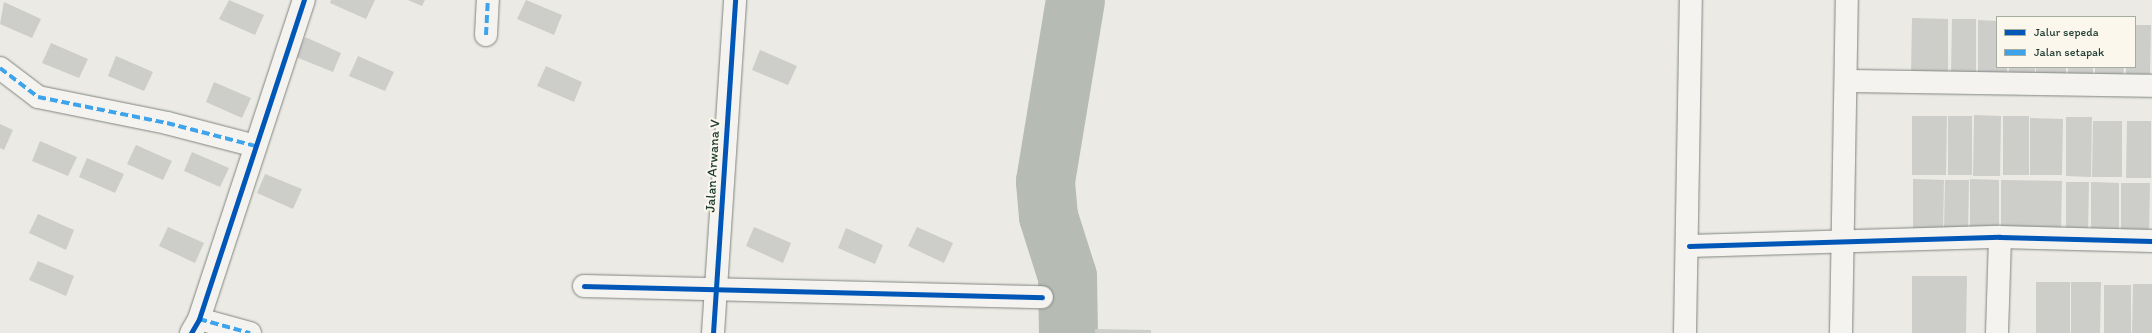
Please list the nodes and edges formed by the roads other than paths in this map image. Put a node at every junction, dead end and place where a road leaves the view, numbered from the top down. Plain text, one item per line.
1 (304, 0) edge
2 (488, 0) edge
3 (735, 0) edge
4 (1691, 0) edge
5 (1847, 0) edge
6 (486, 35) dead end
7 (0, 68) edge
8 (1846, 81) junction
9 (2152, 86) edge
10 (255, 146) junction
11 (2000, 237) junction
12 (1843, 240) junction
13 (2152, 241) edge
14 (1688, 246) junction
15 (584, 286) dead end
16 (718, 289) junction
17 (1042, 297) dead end
18 (195, 326) edge
19 (250, 333) edge
20 (714, 333) edge
21 (1685, 333) edge
22 (1841, 333) edge
23 (1997, 333) edge

1 - 10 street
2 - 6 street
3 - 16 street, Jalan Arwana V
4 - 14 street
5 - 8 street
7 - 10 street
8 - 9 street
8 - 12 street
10 - 18 street
11 - 12 street
11 - 13 street
11 - 23 street
12 - 14 street
12 - 22 street
14 - 21 street
15 - 16 street
16 - 17 street
16 - 20 street, Jalan Arwana V
18 - 19 street

